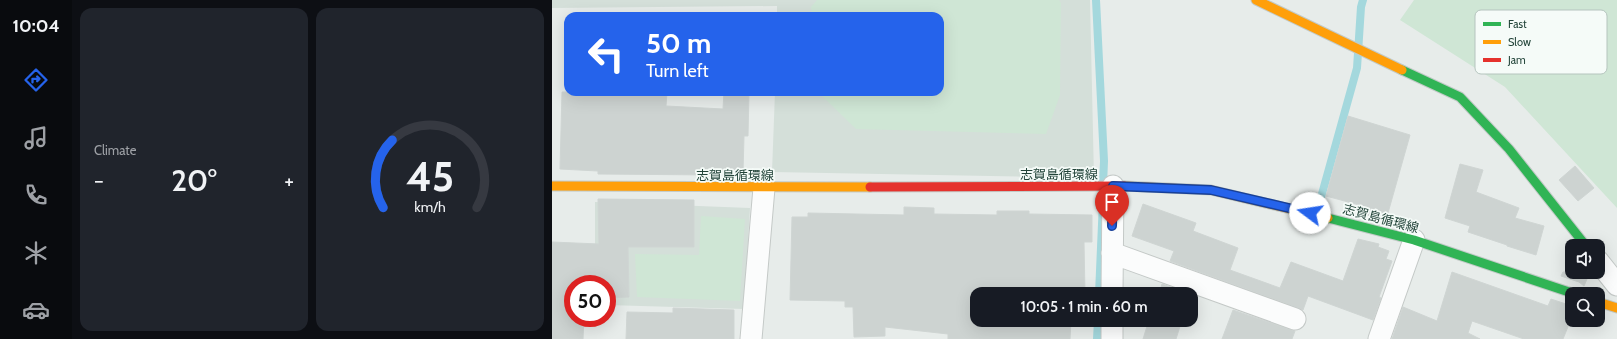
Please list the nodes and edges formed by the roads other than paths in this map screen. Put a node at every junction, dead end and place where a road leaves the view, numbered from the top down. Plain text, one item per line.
1 (1256, 0) edge
2 (552, 186) edge
3 (1113, 186) junction
4 (764, 188) junction
5 (1580, 239) edge
6 (1414, 240) junction
7 (1112, 253) junction
8 (1605, 269) edge
9 (1617, 284) edge
10 (1112, 287) edge
11 (1565, 291) edge
12 (1605, 304) edge
13 (1617, 308) edge
14 (1295, 320) dead end
15 (1112, 327) edge
16 (751, 339) edge
17 (1112, 339) edge
18 (1379, 339) edge

1 - 5 main road
2 - 4 main road, 志賀島循環線
3 - 4 main road, 志賀島循環線
3 - 6 main road, 志賀島循環線
3 - 7 street
4 - 16 street
6 - 11 main road, 志賀島循環線
6 - 18 street
7 - 10 street
7 - 14 street
8 - 9 street
12 - 13 main road
15 - 17 street

